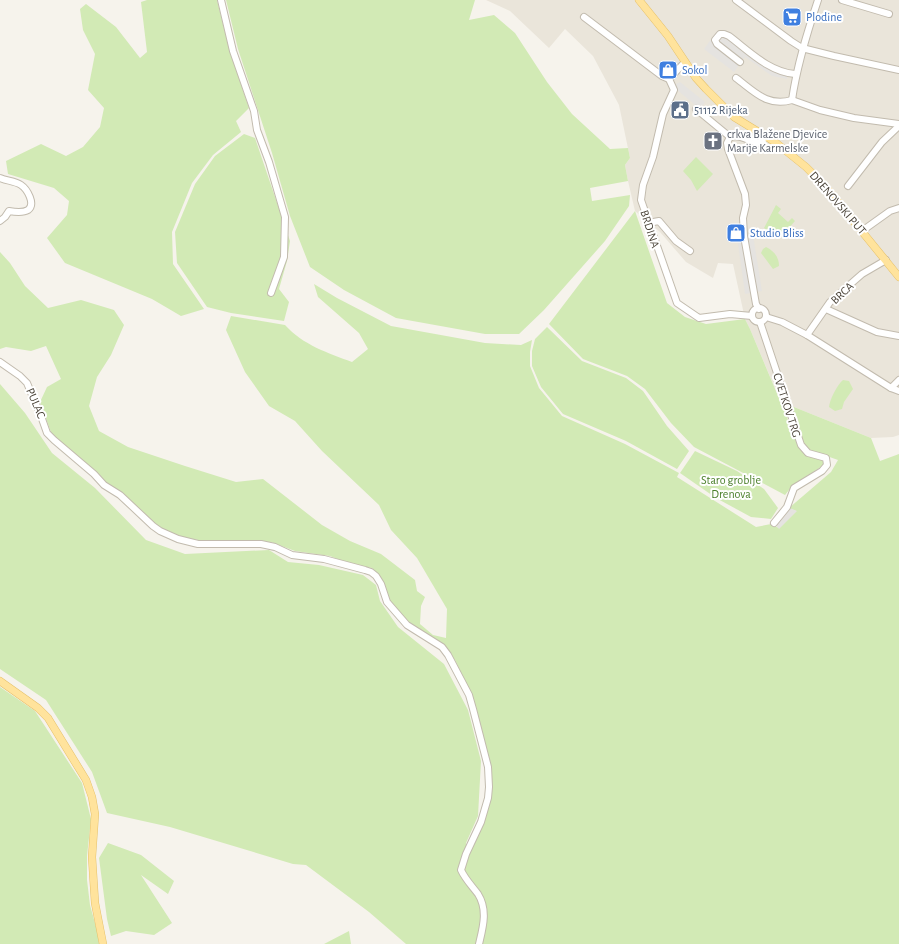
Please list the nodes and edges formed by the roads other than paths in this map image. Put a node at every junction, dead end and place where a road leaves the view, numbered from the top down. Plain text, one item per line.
1 (221, 0) edge
2 (639, 0) edge
3 (736, 0) edge
4 (818, 0) edge
5 (842, 0) edge
6 (889, 14) dead end
7 (584, 17) dead end
8 (802, 48) junction
9 (685, 62) junction
10 (740, 62) dead end
11 (899, 70) edge
12 (795, 74) junction
13 (736, 78) dead end
14 (669, 79) junction
15 (792, 100) junction
16 (696, 109) dead end
17 (899, 125) edge
18 (730, 137) junction
19 (768, 137) junction
20 (0, 178) edge
21 (848, 186) dead end
22 (899, 208) edge
23 (0, 221) edge
24 (648, 223) junction
25 (862, 231) junction
26 (690, 251) dead end
27 (886, 260) junction
28 (899, 277) edge
29 (271, 293) dead end
30 (759, 309) junction
31 (826, 309) junction
32 (752, 316) junction
33 (766, 317) junction
34 (760, 322) junction
35 (807, 335) junction
36 (899, 336) edge
37 (0, 362) edge
38 (899, 380) edge
39 (891, 388) junction
40 (899, 391) edge
41 (774, 523) dead end
42 (0, 681) edge
43 (103, 944) edge
44 (479, 944) edge

1 - 29 street
2 - 9 main road, DRENOVSKI PUT
3 - 8 street
4 - 8 street
5 - 6 street
7 - 14 street
8 - 11 street
8 - 12 street
9 - 14 street
9 - 19 main road, DRENOVSKI PUT
10 - 12 street
12 - 15 street
13 - 15 street
14 - 24 street, BRDINA
15 - 17 street
16 - 18 street
17 - 21 street
18 - 19 street
18 - 30 street
19 - 25 main road, DRENOVSKI PUT
20 - 23 street
22 - 25 street
24 - 26 street
24 - 32 street, BRDINA
25 - 27 main road, DRENOVSKI PUT
27 - 28 main road, DRENOVSKI PUT
27 - 31 street, BRCA
30 - 32 street
30 - 33 street
31 - 35 street, BRCA
31 - 36 street
32 - 34 street
33 - 34 street
33 - 35 street
34 - 41 street, CVETKOV TRG
35 - 39 street
37 - 44 street, PULAC
38 - 39 street
39 - 40 street
42 - 43 main road

